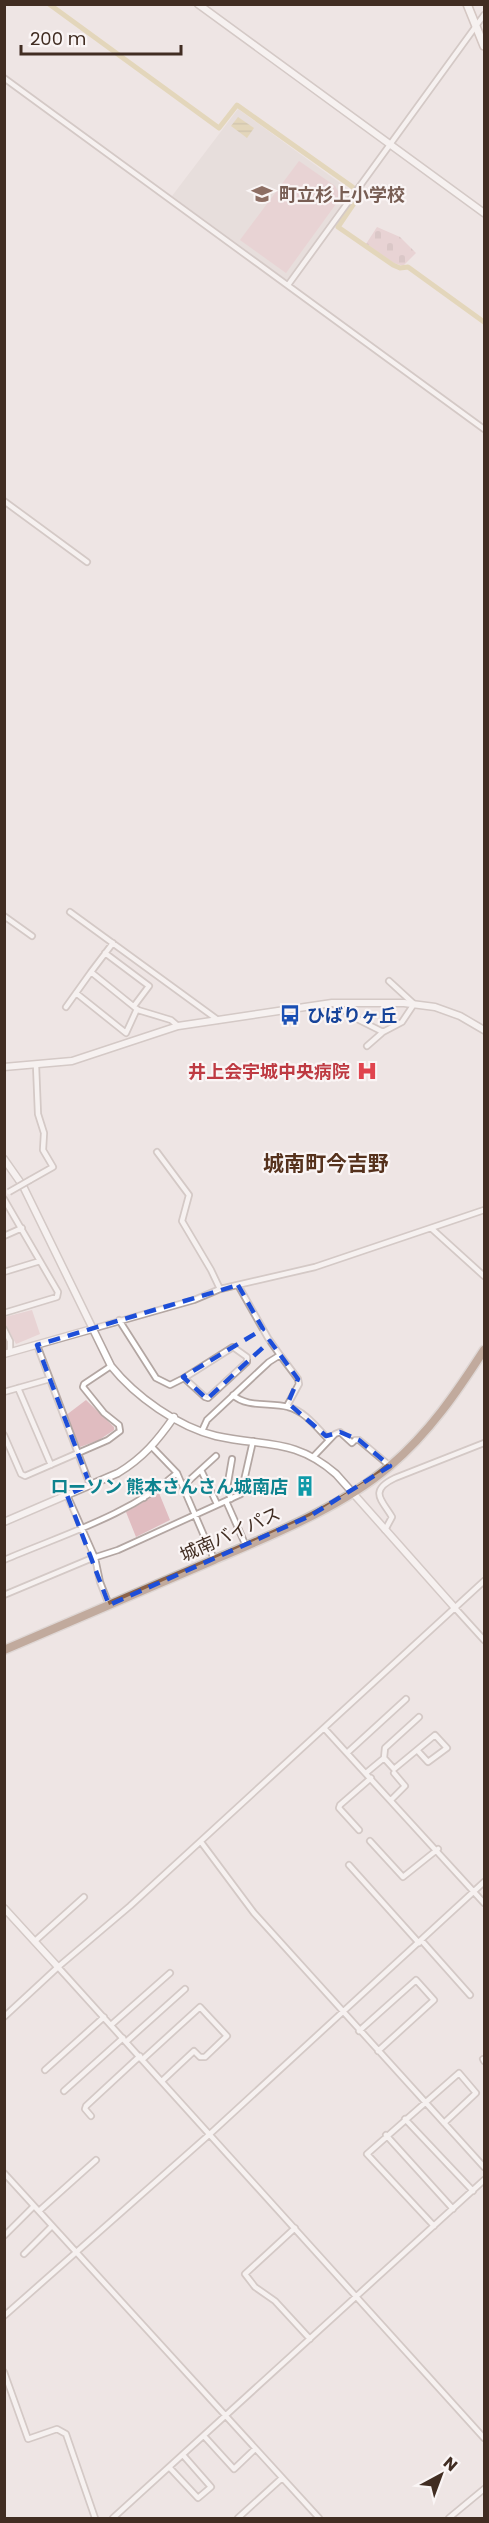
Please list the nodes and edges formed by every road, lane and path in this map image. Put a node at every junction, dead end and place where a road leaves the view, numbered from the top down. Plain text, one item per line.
1 (198, 4) edge
2 (467, 4) edge
3 (484, 15) edge
4 (476, 26) junction
5 (484, 46) edge
6 (4, 78) edge
7 (390, 145) junction
8 (484, 213) edge
9 (288, 285) junction
10 (484, 429) edge
11 (4, 501) edge
12 (87, 562) dead end
13 (70, 912) dead end
14 (4, 916) edge
15 (32, 936) dead end
16 (113, 943) junction
17 (105, 953) junction
18 (91, 972) junction
19 (389, 981) dead end
20 (76, 993) junction
21 (332, 1003) junction
22 (414, 1004) junction
23 (66, 1007) dead end
24 (136, 1007) junction
25 (219, 1021) junction
26 (178, 1026) junction
27 (484, 1030) edge
28 (383, 1032) junction
29 (367, 1046) dead end
30 (36, 1065) junction
31 (4, 1067) edge
32 (156, 1152) dead end
33 (4, 1158) edge
34 (7, 1193) edge
35 (4, 1199) edge
36 (484, 1210) edge
37 (22, 1228) junction
38 (431, 1228) junction
39 (4, 1236) edge
40 (40, 1261) junction
41 (4, 1272) edge
42 (484, 1276) edge
43 (238, 1285) junction
44 (220, 1289) junction
45 (4, 1313) edge
46 (119, 1320) junction
47 (4, 1329) edge
48 (92, 1329) junction
49 (37, 1345) junction
50 (484, 1350) edge
51 (7, 1353) edge
52 (280, 1355) junction
53 (111, 1366) junction
54 (184, 1378) junction
55 (50, 1379) junction
56 (18, 1388) junction
57 (4, 1392) edge
58 (233, 1395) junction
59 (287, 1406) junction
60 (174, 1416) junction
61 (202, 1431) junction
62 (4, 1435) edge
63 (329, 1440) junction
64 (253, 1441) junction
65 (484, 1443) edge
66 (152, 1447) junction
67 (78, 1453) junction
68 (216, 1456) dead end
69 (314, 1456) junction
70 (232, 1459) dead end
71 (51, 1465) junction
72 (390, 1466) junction
73 (201, 1470) junction
74 (177, 1473) junction
75 (90, 1485) junction
76 (138, 1486) dead end
77 (183, 1486) junction
78 (352, 1491) junction
79 (67, 1495) junction
80 (144, 1498) junction
81 (229, 1500) junction
82 (217, 1504) junction
83 (195, 1514) junction
84 (4, 1522) edge
85 (81, 1527) junction
86 (385, 1530) junction
87 (246, 1546) junction
88 (95, 1558) junction
89 (214, 1559) junction
90 (4, 1560) edge
91 (484, 1581) edge
92 (4, 1595) edge
93 (109, 1605) junction
94 (455, 1608) junction
95 (484, 1640) edge
96 (4, 1650) edge
97 (406, 1699) dead end
98 (419, 1717) dead end
99 (324, 1728) junction
100 (417, 1750) junction
101 (347, 1753) junction
102 (384, 1758) junction
103 (366, 1773) junction
104 (394, 1773) dead end
105 (371, 1778) junction
106 (391, 1800) junction
107 (359, 1830) dead end
108 (370, 1841) dead end
109 (201, 1842) junction
110 (438, 1850) junction
111 (349, 1865) dead end
112 (484, 1882) edge
113 (474, 1891) junction
114 (84, 1897) dead end
115 (484, 1903) edge
116 (4, 1908) edge
117 (35, 1941) junction
118 (421, 1942) junction
119 (58, 1967) junction
120 (170, 1973) dead end
121 (185, 1989) dead end
122 (470, 1995) dead end
123 (342, 2012) junction
124 (4, 2017) edge
125 (104, 2017) junction
126 (111, 2025) junction
127 (359, 2031) junction
128 (125, 2040) junction
129 (378, 2051) junction
130 (142, 2058) junction
131 (45, 2070) dead end
132 (162, 2080) junction
133 (64, 2091) dead end
134 (425, 2102) junction
135 (92, 2116) dead end
136 (405, 2119) junction
137 (444, 2122) junction
138 (211, 2133) junction
139 (386, 2135) junction
140 (96, 2160) dead end
141 (484, 2167) edge
142 (4, 2173) edge
143 (484, 2180) edge
144 (473, 2191) junction
145 (34, 2206) junction
146 (453, 2209) junction
147 (39, 2211) junction
148 (52, 2226) junction
149 (434, 2226) junction
150 (295, 2228) junction
151 (4, 2236) edge
152 (76, 2252) junction
153 (24, 2254) dead end
154 (356, 2298) junction
155 (4, 2316) edge
156 (310, 2339) junction
157 (4, 2372) edge
158 (225, 2416) junction
159 (204, 2436) junction
160 (484, 2438) edge
161 (255, 2449) junction
162 (183, 2455) junction
163 (169, 2467) junction
164 (282, 2478) junction
165 (484, 2489) edge
166 (95, 2518) edge
167 (113, 2518) edge
168 (238, 2518) edge
169 (319, 2518) edge
170 (449, 2518) edge

1 - 7 street
2 - 4 main road
3 - 4 street
4 - 5 main road
4 - 7 street
6 - 9 street
7 - 8 street
7 - 9 street
9 - 10 street
11 - 12 street
13 - 16 street
14 - 15 street
16 - 17 street
16 - 25 street
17 - 18 street
17 - 24 street
18 - 20 street
18 - 24 street
19 - 22 street
20 - 23 street
20 - 24 street
21 - 22 street
21 - 25 street
21 - 28 street
22 - 27 street
22 - 28 street
24 - 26 street
25 - 26 street
26 - 30 street
28 - 29 street
30 - 31 street
30 - 34 street, bridge
32 - 44 street
33 - 48 street
35 - 37 street
36 - 38 street
37 - 39 street
37 - 40 street
38 - 42 street
38 - 43 street
40 - 41 street
40 - 45 street
43 - 44 street
43 - 52 street
44 - 46 street
46 - 48 street
46 - 54 street
47 - 51 street
48 - 49 street
48 - 53 street
49 - 51 street
49 - 55 street
50 - 72 highway, 城南バイパス
52 - 58 street
52 - 59 street
53 - 60 street
53 - 67 street
54 - 54 street
55 - 56 street
55 - 67 street
56 - 57 street
56 - 71 street
58 - 59 street
58 - 61 street
59 - 63 street
60 - 61 street
60 - 66 street
61 - 64 street
62 - 71 street
63 - 69 street
63 - 72 street
64 - 69 street
64 - 81 street
65 - 86 street
66 - 74 street
66 - 75 street
67 - 71 street
67 - 75 street
68 - 73 street
69 - 78 street
70 - 81 street
72 - 78 highway, 城南バイパス
73 - 77 street
73 - 82 street
74 - 77 street
74 - 80 street
75 - 79 street
76 - 80 street
77 - 83 street
78 - 86 street
78 - 87 highway, 城南バイパス
79 - 84 street
79 - 85 street
80 - 85 street
81 - 82 street
81 - 87 street
82 - 83 street
83 - 88 street
83 - 89 street
85 - 88 street
85 - 90 street
86 - 94 street
87 - 89 highway, 城南バイパス
88 - 92 street
88 - 93 street
89 - 93 highway, 城南バイパス
91 - 94 street
93 - 96 highway, 城南バイパス
94 - 95 street
94 - 99 street
97 - 101 street
98 - 102 street
99 - 101 street
99 - 109 street
100 - 100 street
100 - 102 street
101 - 103 street
102 - 103 street
103 - 105 street
104 - 106 street
105 - 106 street
105 - 107 street
106 - 110 street
108 - 110 street
109 - 119 street
109 - 123 street
110 - 113 street
111 - 118 street
112 - 113 street
113 - 115 street
113 - 118 street
114 - 117 street
116 - 117 street
117 - 119 street
118 - 122 street
118 - 123 street
119 - 124 street
119 - 125 street
120 - 126 street
121 - 128 street
123 - 127 street
123 - 138 street
125 - 126 street
125 - 131 street
126 - 128 street
127 - 129 street
127 - 129 street
128 - 130 street
128 - 133 street
129 - 134 street
130 - 132 street
130 - 132 street
130 - 135 street
132 - 138 street
134 - 136 street
134 - 137 street
134 - 137 street
136 - 139 street
136 - 144 street
137 - 141 street
138 - 150 street
138 - 152 street
139 - 146 street
139 - 149 street
140 - 147 street
142 - 145 street
143 - 144 street
144 - 146 street
145 - 147 street
145 - 151 street
146 - 149 street
147 - 148 street
148 - 152 street
148 - 153 street
149 - 154 street
150 - 154 street
150 - 156 street
152 - 155 street
152 - 158 street
154 - 156 street
154 - 160 street
156 - 158 street
157 - 166 street
158 - 159 street
158 - 161 street
159 - 161 street
159 - 162 street
161 - 164 street
162 - 163 street
162 - 163 street
163 - 167 street
164 - 168 street
164 - 169 street
165 - 170 street

